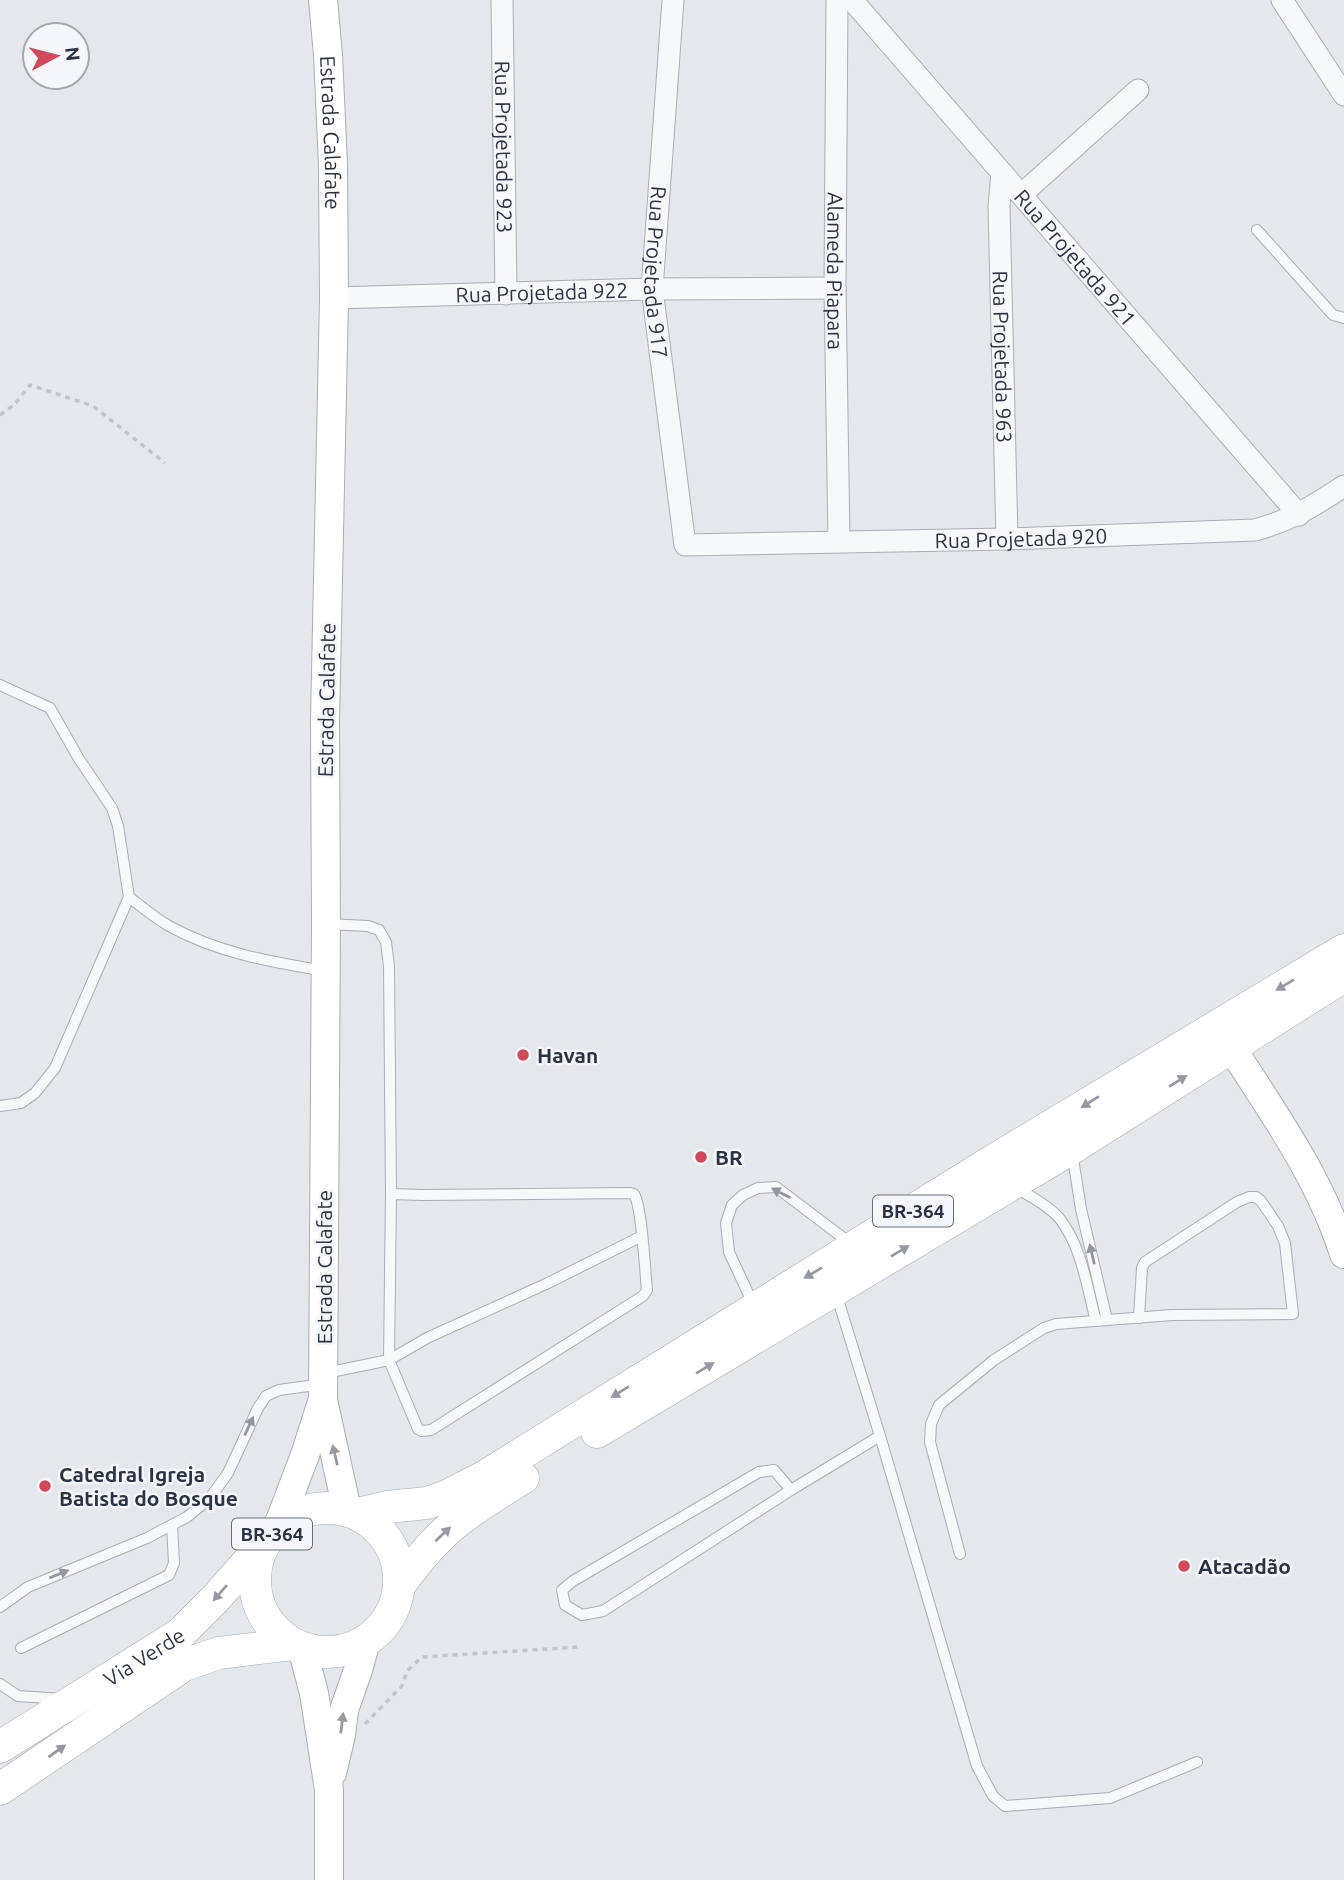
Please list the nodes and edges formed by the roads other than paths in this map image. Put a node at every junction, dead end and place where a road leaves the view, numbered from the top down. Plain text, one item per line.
1 (323, 0) edge
2 (502, 0) edge
3 (673, 0) edge
4 (837, 0) edge
5 (852, 0) edge
6 (1282, 0) edge
7 (1342, 86) edge
8 (1138, 90) dead end
9 (1002, 173) junction
10 (1022, 194) junction
11 (1257, 230) dead end
12 (835, 288) junction
13 (652, 289) junction
14 (506, 295) junction
15 (334, 298) junction
16 (1344, 318) edge
17 (1344, 486) edge
18 (1299, 515) junction
19 (1007, 539) junction
20 (839, 541) junction
21 (685, 545) joint
22 (0, 685) edge
23 (129, 897) junction
24 (326, 923) junction
25 (1344, 950) edge
26 (326, 971) junction
27 (1344, 976) edge
28 (1231, 1047) junction
29 (0, 1106) edge
30 (1072, 1148) junction
31 (1010, 1185) junction
32 (391, 1194) junction
33 (642, 1236) junction
34 (855, 1247) junction
35 (1344, 1254) edge
36 (835, 1291) junction
37 (755, 1308) junction
38 (1139, 1318) junction
39 (1102, 1321) junction
40 (389, 1360) junction
41 (323, 1386) junction
42 (880, 1436) junction
43 (492, 1485) junction
44 (791, 1490) junction
45 (352, 1512) junction
46 (172, 1525) junction
47 (272, 1534) junction
48 (960, 1554) dead end
49 (399, 1586) junction
50 (0, 1607) edge
51 (366, 1641) junction
52 (297, 1646) junction
53 (20, 1648) dead end
54 (0, 1684) edge
55 (76, 1699) junction
56 (1, 1745) edge
57 (1197, 1762) dead end
58 (0, 1788) edge
59 (329, 1790) junction
60 (329, 1880) edge

1 - 15 street, Estrada Calafate
2 - 14 street, Rua Projetada 923
3 - 13 street, Rua Projetada 917
4 - 12 street, Alameda Piapara
5 - 9 street, Rua Projetada 921
6 - 7 street
8 - 10 street
9 - 10 street, Rua Projetada 921
9 - 19 street, Rua Projetada 963
10 - 18 street, Rua Projetada 921
11 - 16 lane
12 - 13 street, Rua Projetada 922
12 - 20 street, Alameda Piapara
13 - 14 street, Rua Projetada 922
13 - 21 street, Rua Projetada 917
14 - 15 street, Rua Projetada 922
15 - 24 street, Estrada Calafate
17 - 18 street, Rua Projetada 920
18 - 19 street, Rua Projetada 920
19 - 20 street, Rua Projetada 920
20 - 21 street, Rua Projetada 920
22 - 23 lane
23 - 26 lane
23 - 29 lane
24 - 26 street, Estrada Calafate
24 - 32 lane
25 -> 34 main road, BR-364
26 - 41 street, Estrada Calafate
27 - 28 main road, BR-364
30 -> 28 main road, BR-364
28 - 35 street
30 - 31 main road, BR-364
39 -> 30 lane
36 -> 31 main road, BR-364
31 - 39 lane
32 - 33 lane
32 - 40 lane
33 - 40 lane
33 - 40 lane
34 -> 37 main road, BR-364
34 -> 37 lane
36 - 42 lane
43 -> 36 main road, BR-364
37 -> 43 main road, BR-364
38 - 38 lane
38 - 39 lane
39 - 48 lane
40 - 41 lane
45 -> 41 street, Estrada Calafate
46 -> 41 lane
41 - 47 street, Estrada Calafate
42 - 44 lane
42 - 57 lane
43 - 45 main road, BR-364
49 -> 43 main road, BR-364
44 - 44 lane
45 - 47 main road, BR-364
45 - 49 main road
50 -> 46 lane
46 - 53 lane
47 - 52 main road, BR-364
47 -> 55 main road, Via Verde / BR-364
49 - 51 main road, BR-364
51 - 52 main road
59 -> 51 street
58 -> 52 main road, Via Verde
52 - 59 street
54 - 55 lane
55 - 56 main road, Via Verde / BR-364
59 - 60 street

